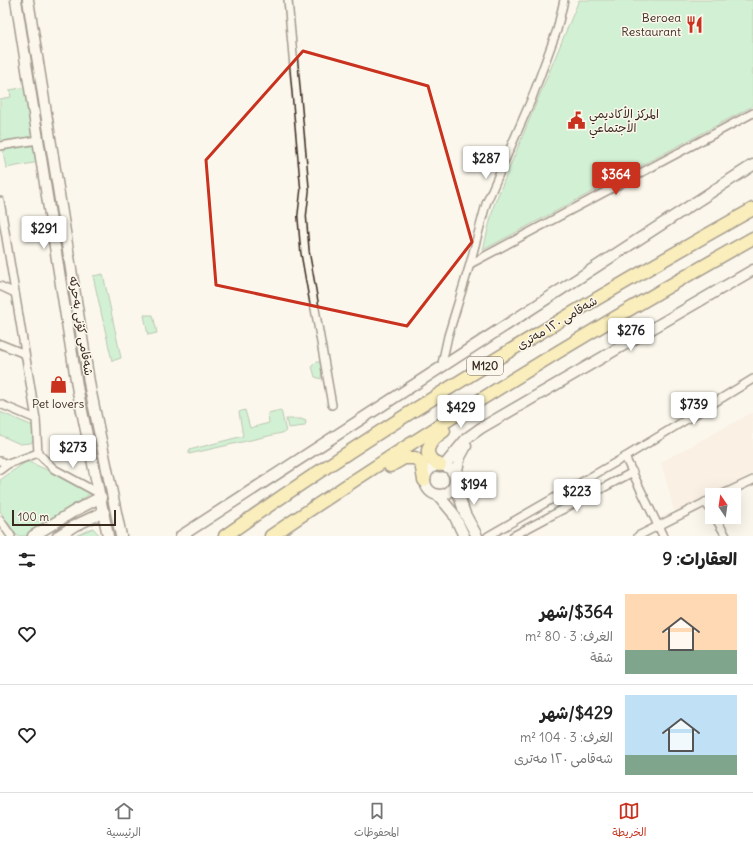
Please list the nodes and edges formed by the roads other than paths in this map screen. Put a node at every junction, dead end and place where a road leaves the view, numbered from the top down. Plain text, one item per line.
1 (16, 0) edge
2 (28, 0) edge
3 (288, 0) edge
4 (564, 0) edge
5 (753, 113) edge
6 (38, 140) junction
7 (0, 146) edge
8 (753, 165) edge
9 (0, 201) edge
10 (753, 209) edge
11 (753, 238) edge
12 (470, 264) junction
13 (753, 270) edge
14 (0, 286) edge
15 (15, 293) junction
16 (0, 344) edge
17 (25, 354) junction
18 (441, 368) junction
19 (753, 379) edge
20 (0, 404) edge
21 (472, 404) junction
22 (332, 405) dead end
23 (500, 418) junction
24 (36, 419) junction
25 (38, 453) junction
26 (625, 457) junction
27 (0, 461) edge
28 (8, 464) junction
29 (442, 465) junction
30 (0, 470) edge
31 (632, 472) junction
32 (424, 480) junction
33 (753, 480) edge
34 (455, 481) junction
35 (346, 486) junction
36 (736, 488) edge
37 (100, 496) junction
38 (438, 496) junction
39 (705, 502) edge
40 (76, 510) junction
41 (104, 512) junction
42 (0, 520) edge
43 (82, 522) junction
44 (719, 524) edge
45 (658, 525) junction
46 (11, 536) edge
47 (33, 536) edge
48 (58, 536) edge
49 (108, 536) edge
50 (121, 536) edge
51 (182, 536) edge
52 (225, 536) edge
53 (271, 536) edge
54 (464, 536) edge
55 (477, 536) edge
56 (488, 536) edge
57 (513, 536) edge
58 (638, 536) edge
59 (663, 536) edge
60 (726, 536) edge

1 - 6 street, شەقامی کۆنی بەحرکە
2 - 50 street, شەقامی کۆنی بەحرکە
3 - 22 street
4 - 12 street
5 - 12 street
6 - 7 street
6 - 37 street, شەقامی کۆنی بەحرکە
8 - 18 street
9 - 15 street
10 - 52 highway, شەقامی ١٢٠ مەتری / M120
11 - 21 highway, شەقامی ١٢٠ مەتری / M120
12 - 18 street
13 - 23 street
14 - 15 street
15 - 17 street
16 - 17 street
17 - 24 street
18 - 51 street
19 - 26 street
20 - 24 street
21 - 29 highway
21 - 35 highway, شەقامی ١٢٠ مەتری / M120
23 - 29 street
23 - 34 street
24 - 25 street
25 - 28 street
25 - 37 street
26 - 31 street
26 - 56 street
27 - 28 street
28 - 30 street
29 - 32 street
29 - 34 street
31 - 45 street
31 - 57 street
32 - 35 highway
32 - 38 street
33 - 36 street
34 - 38 street
34 - 55 street
35 - 53 highway, شەقامی ١٢٠ مەتری / M120
37 - 40 street
37 - 41 street, شەقامی کۆنی بەحرکە
38 - 54 street
39 - 45 street
40 - 43 street
40 - 47 street
41 - 43 street
41 - 49 street, شەقامی کۆنی بەحرکە
42 - 46 street
43 - 48 street
44 - 60 street
45 - 58 street
45 - 59 street

